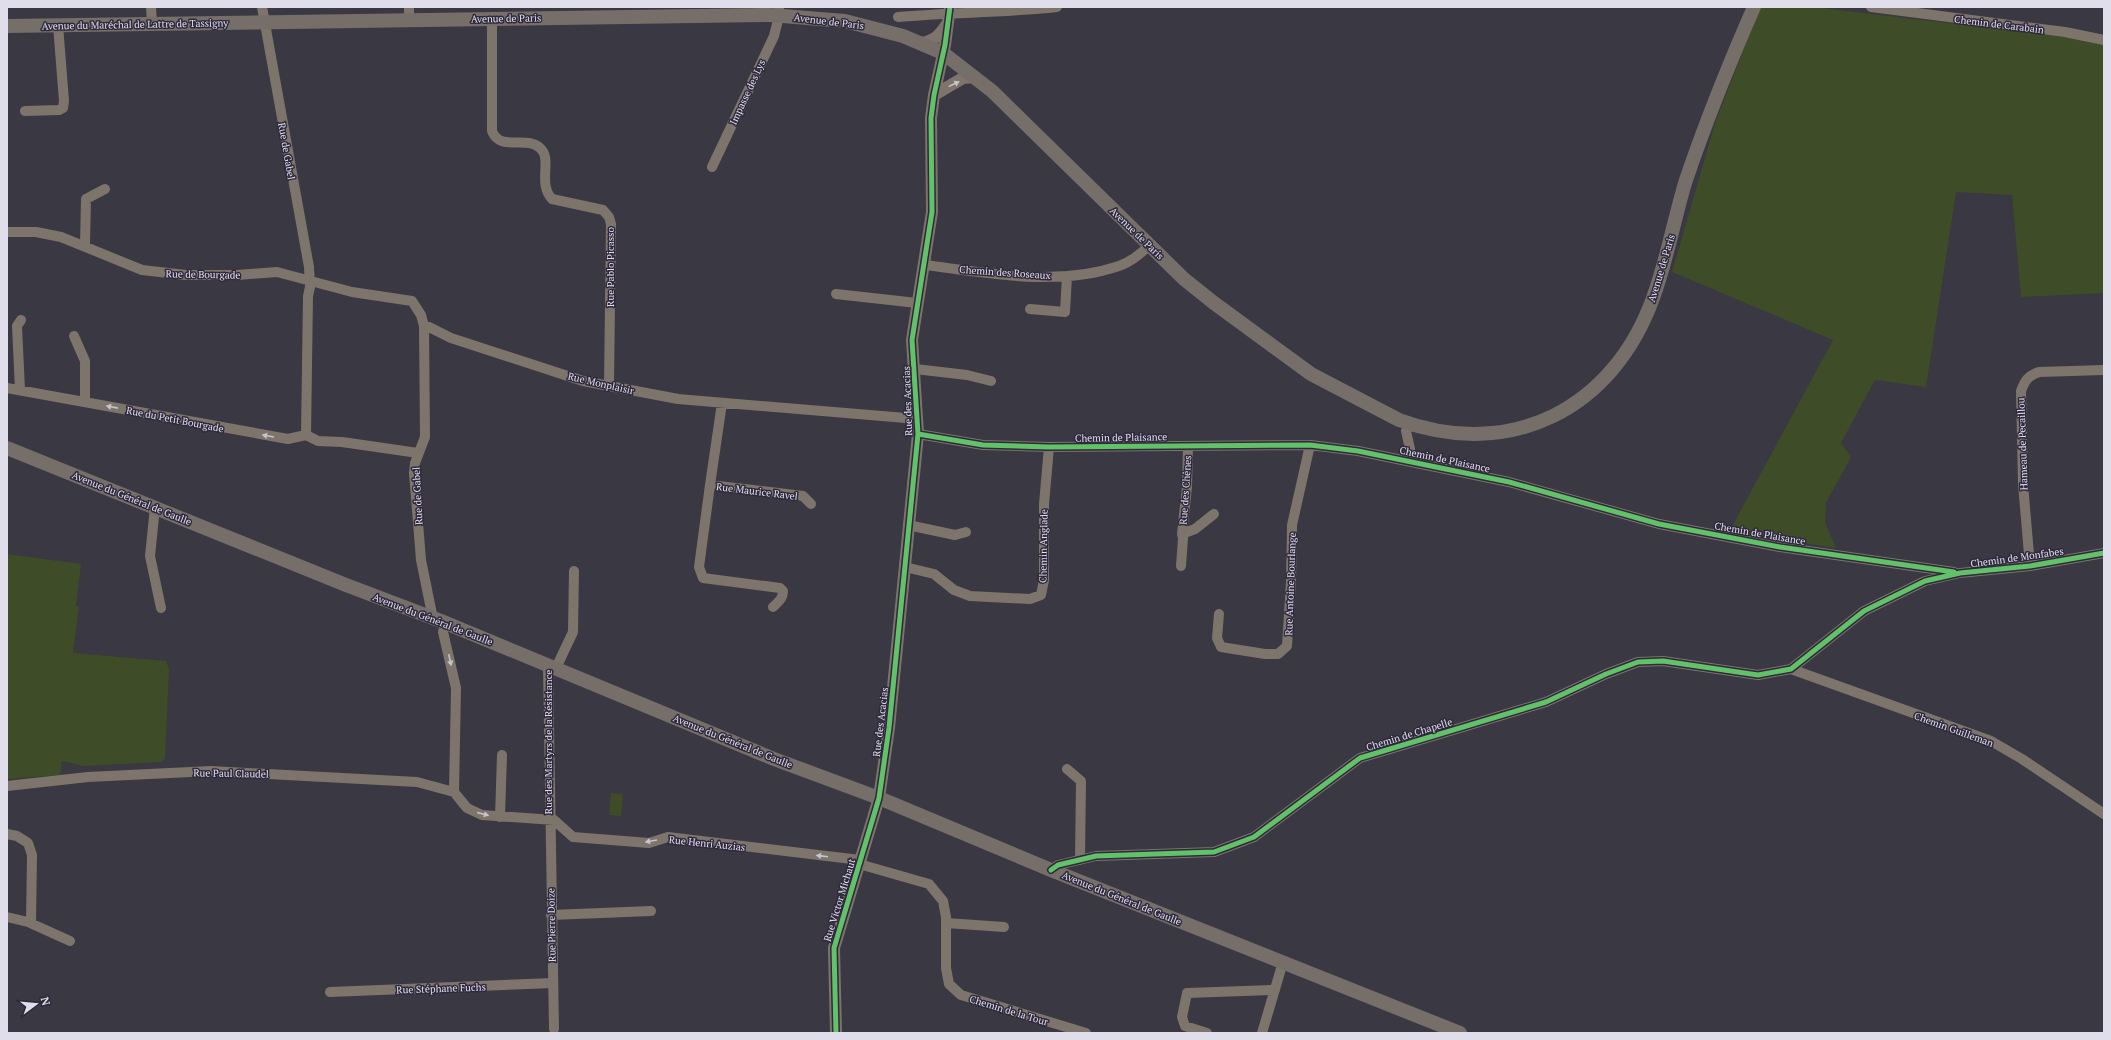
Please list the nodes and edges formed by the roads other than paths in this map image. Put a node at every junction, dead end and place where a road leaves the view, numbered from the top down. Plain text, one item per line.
1 (151, 7) edge
2 (262, 7) edge
3 (1057, 7) edge
4 (1754, 7) edge
5 (1871, 7) edge
6 (779, 11) edge
7 (574, 12) edge
8 (409, 13) edge
9 (949, 14) edge
10 (898, 17) dead end
11 (492, 19) junction
12 (264, 21) junction
13 (152, 24) junction
14 (58, 25) junction
15 (7, 26) edge
16 (2104, 40) edge
17 (921, 43) junction
18 (943, 52) junction
19 (975, 77) junction
20 (934, 95) junction
21 (25, 111) dead end
22 (712, 167) dead end
23 (105, 189) dead end
24 (7, 232) edge
25 (85, 245) junction
26 (1150, 245) junction
27 (925, 265) junction
28 (1067, 276) junction
29 (310, 281) junction
30 (836, 294) dead end
31 (917, 303) junction
32 (1030, 309) dead end
33 (21, 320) dead end
34 (424, 326) junction
35 (74, 336) dead end
36 (915, 369) junction
37 (2104, 370) edge
38 (991, 381) dead end
39 (609, 385) junction
40 (7, 388) edge
41 (20, 390) junction
42 (85, 402) junction
43 (722, 403) junction
44 (918, 419) junction
45 (1411, 425) junction
46 (918, 434) junction
47 (306, 435) junction
48 (1310, 445) junction
49 (1188, 446) junction
50 (1049, 447) junction
51 (7, 448) edge
52 (418, 453) junction
53 (1409, 460) junction
54 (710, 485) junction
55 (811, 504) dead end
56 (155, 507) junction
57 (1214, 514) dead end
58 (908, 525) junction
59 (966, 532) dead end
60 (1182, 534) junction
61 (2104, 553) edge
62 (1181, 566) dead end
63 (2030, 566) junction
64 (905, 567) junction
65 (574, 571) dead end
66 (1960, 573) junction
67 (161, 608) dead end
68 (773, 608) dead end
69 (1219, 614) dead end
70 (431, 617) junction
71 (446, 623) junction
72 (552, 666) junction
73 (1791, 669) junction
74 (502, 755) dead end
75 (1067, 769) dead end
76 (7, 786) edge
77 (454, 792) junction
78 (879, 798) junction
79 (2104, 814) edge
80 (500, 817) junction
81 (549, 820) junction
82 (7, 834) edge
83 (1080, 860) junction
84 (860, 862) junction
85 (1051, 870) junction
86 (651, 911) dead end
87 (551, 915) junction
88 (7, 917) edge
89 (31, 923) junction
90 (946, 923) junction
91 (1004, 927) dead end
92 (70, 942) dead end
93 (1283, 962) junction
94 (553, 983) junction
95 (1275, 990) junction
96 (330, 992) dead end
97 (554, 1029) dead end
98 (836, 1033) edge
99 (1086, 1033) edge
100 (1207, 1033) edge
101 (1262, 1033) edge
102 (1460, 1033) edge

1 - 13 street
2 - 12 street, Rue de Gabel
3 - 9 street
4 - 45 main road, Avenue de Paris
5 - 16 street, Chemin de Carabain
6 - 7 main road, Avenue de Paris
6 - 17 main road, Avenue de Paris
6 - 22 street, Impasse des Lys
7 - 11 main road, Avenue de Paris
8 - 11 main road, Avenue de Paris
8 - 12 main road, Avenue de Paris
9 - 10 street
9 - 17 street
9 - 18 street, Rue des Acacias
11 - 39 street, Rue Pablo Picasso
12 - 13 main road, Avenue du Maréchal de Lattre de Tassigny
12 - 29 street, Rue de Gabel
13 - 14 main road, Avenue du Maréchal de Lattre de Tassigny
14 - 15 main road, Avenue du Maréchal de Lattre de Tassigny
14 - 21 street
17 - 18 main road, Avenue de Paris
18 - 19 main road, Avenue de Paris
18 - 20 street, Rue des Acacias
20 -> 19 street
19 - 26 main road, Avenue de Paris
20 - 27 street, Rue des Acacias
23 - 25 street
24 - 25 street, Rue de Bourgade
25 - 29 street, Rue de Bourgade
26 - 28 street, Chemin des Roseaux
26 - 45 main road, Avenue de Paris
27 - 28 street, Chemin des Roseaux
27 - 31 street, Rue des Acacias
28 - 32 street
29 - 34 street
29 - 47 street, Rue de Gabel
30 - 31 street
31 - 36 street, Rue des Acacias
33 - 41 street
34 - 39 street, Rue Monplaisir
34 - 52 street, Rue de Gabel
35 - 42 street
36 - 38 street
36 - 44 street, Rue des Acacias
37 - 63 street, Hameau de Pecaillou
39 - 43 street, Rue Monplaisir
40 - 41 street, Rue du Petit Bourgade
41 - 42 street, Rue du Petit Bourgade
47 -> 42 street, Rue du Petit Bourgade
43 - 44 street, Rue Monplaisir
43 - 54 street, Rue Maurice Ravel
44 - 46 street, Rue des Acacias
45 - 53 street
46 - 50 street, Chemin de Plaisance
46 - 58 street, Rue des Acacias
47 - 52 street, Rue du Petit Bourgade
48 - 49 street, Chemin de Plaisance
48 - 53 street, Chemin de Plaisance
48 - 69 street, Rue Antoine Bourlange
49 - 50 street, Chemin de Plaisance
49 - 60 street, Rue des Chênes
50 - 64 street, Chemin Anglade
51 - 56 main road, Avenue du Général de Gaulle
52 - 70 street, Rue de Gabel
53 - 66 street, Chemin de Plaisance
54 - 55 street, Rue Maurice Ravel
54 - 68 street
56 - 67 street
56 - 70 main road, Avenue du Général de Gaulle
57 - 60 street, Rue des Chênes
58 - 59 street
58 - 64 street, Rue des Acacias
60 - 62 street, Rue des Chênes
61 - 63 street, Chemin de Monfabes
63 - 66 street, Chemin de Monfabes
64 - 78 street, Rue des Acacias
65 - 72 street
66 - 73 street, Chemin de Monfabes
70 - 71 main road, Avenue du Général de Gaulle
71 - 72 main road, Avenue du Général de Gaulle
71 -> 77 street
72 - 78 main road, Avenue du Général de Gaulle
72 - 81 street, Rue des Martyrs de la Résistance
73 - 79 street, Chemin Guilleman
73 - 83 street, Chemin de Chapelle
74 - 80 street
75 - 83 street
76 - 77 street, Rue Paul Claudel
77 -> 80 street, Rue Henri Auzias
78 - 84 street, Rue Victor Michaut
78 - 85 main road, Avenue du Général de Gaulle
80 - 81 street, Rue Henri Auzias
84 -> 81 street, Rue Henri Auzias
81 - 87 street, Rue Pierre Doize
82 - 89 street
83 - 85 street, Chemin de Chapelle
84 - 90 street, Chemin de la Tour
84 - 98 street, Rue Victor Michaut
85 - 93 main road, Avenue du Général de Gaulle
86 - 87 street
87 - 94 street, Rue Pierre Doize
88 - 89 street
89 - 92 street
90 - 91 street
90 - 99 street, Chemin de la Tour
93 - 95 street
93 - 102 main road, Avenue du Général de Gaulle
94 - 96 street, Rue Stéphane Fuchs
94 - 97 street, Rue Pierre Doize
95 - 100 street
95 - 101 street

